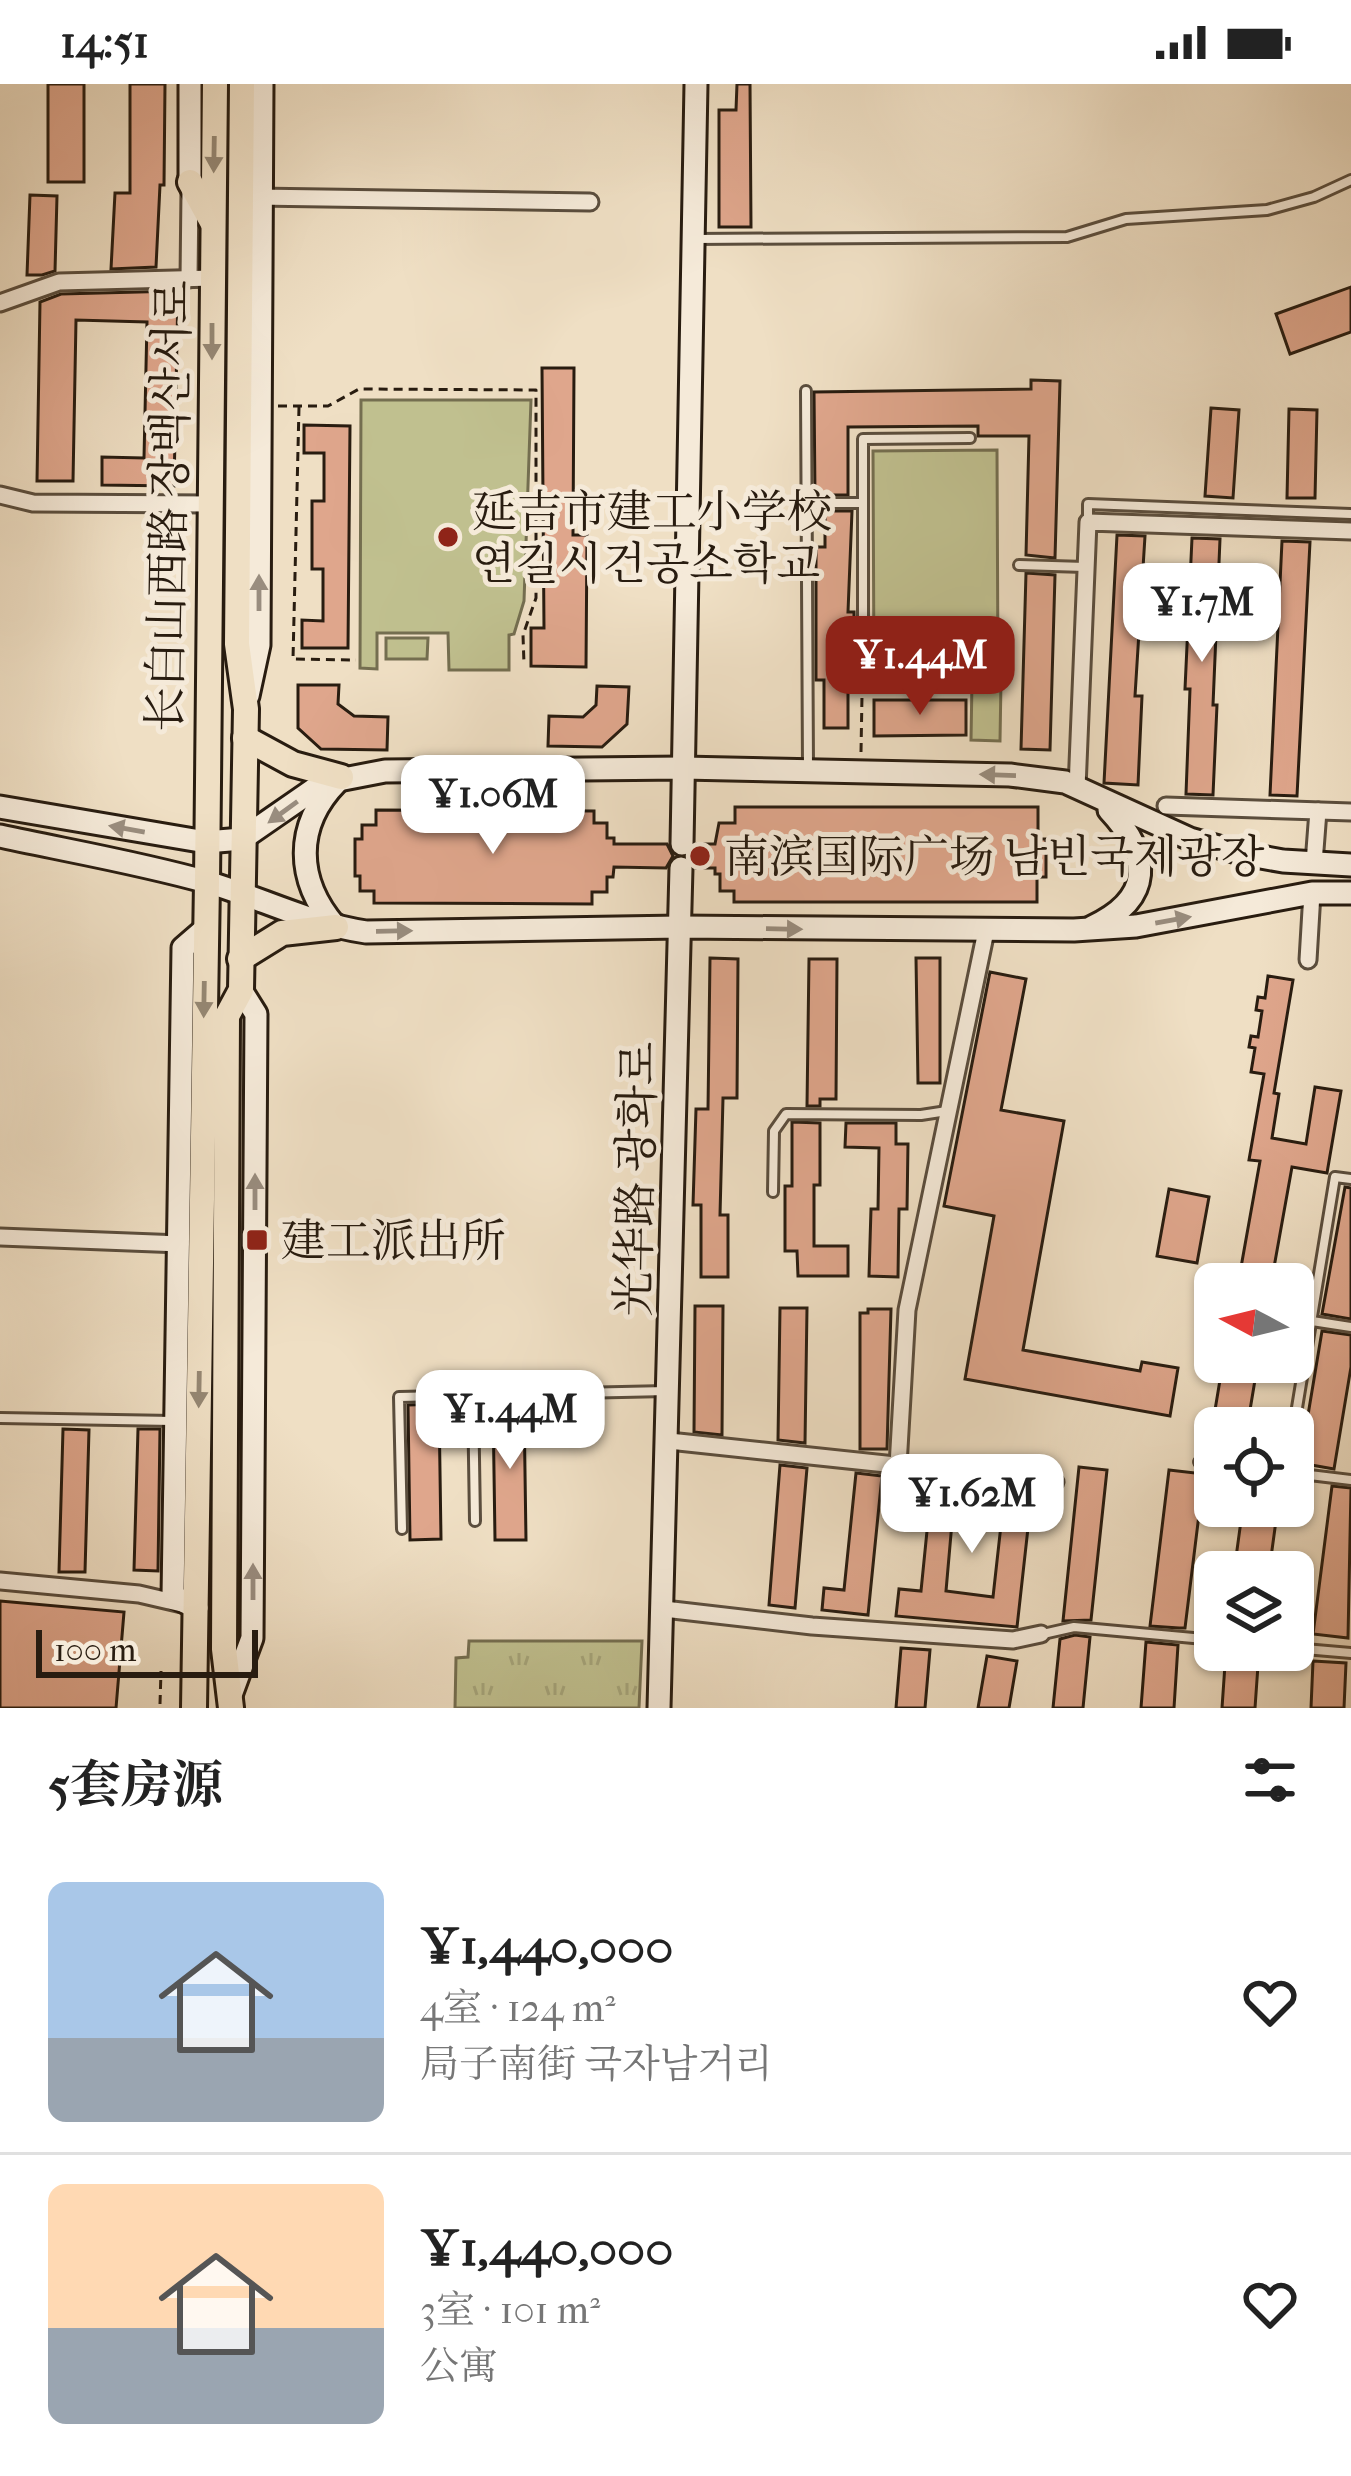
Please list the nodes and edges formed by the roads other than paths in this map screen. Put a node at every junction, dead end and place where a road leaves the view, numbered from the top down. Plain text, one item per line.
1 (190, 84) edge
2 (214, 84) edge
3 (242, 84) edge
4 (262, 84) edge
5 (696, 84) edge
6 (1351, 180) edge
7 (190, 182) junction
8 (250, 197) junction
9 (590, 202) dead end
10 (213, 224) junction
11 (693, 239) junction
12 (201, 279) junction
13 (0, 303) edge
14 (806, 392) dead end
15 (970, 438) dead end
16 (0, 495) edge
17 (807, 503) junction
18 (862, 503) junction
19 (212, 504) junction
20 (1351, 514) edge
21 (1088, 522) junction
22 (1351, 531) edge
23 (1019, 565) dead end
24 (1086, 567) junction
25 (965, 686) dead end
26 (245, 738) junction
27 (683, 768) junction
28 (808, 770) junction
29 (341, 777) junction
30 (1078, 788) junction
31 (1100, 800) junction
32 (1166, 806) dead end
33 (0, 807) edge
34 (1318, 811) junction
35 (1351, 812) edge
36 (0, 836) edge
37 (242, 839) junction
38 (206, 842) junction
39 (682, 844) dead end
40 (1313, 862) junction
41 (1351, 865) edge
42 (681, 868) dead end
43 (207, 882) junction
44 (241, 893) junction
45 (1312, 893) junction
46 (1351, 893) edge
47 (336, 927) junction
48 (680, 928) junction
49 (206, 929) junction
50 (1086, 929) junction
51 (986, 931) junction
52 (241, 959) junction
53 (1308, 960) dead end
54 (949, 1110) junction
55 (1351, 1179) edge
56 (773, 1192) dead end
57 (0, 1237) edge
58 (181, 1244) junction
59 (1314, 1308) edge
60 (1314, 1321) edge
61 (1351, 1327) edge
62 (669, 1391) junction
63 (473, 1396) junction
64 (0, 1418) edge
65 (174, 1421) junction
66 (669, 1441) junction
67 (898, 1466) junction
68 (1314, 1476) edge
69 (1351, 1480) edge
70 (1055, 1482) dead end
71 (475, 1521) dead end
72 (402, 1529) dead end
73 (0, 1581) edge
74 (196, 1608) junction
75 (664, 1609) junction
76 (1041, 1634) joint
77 (1194, 1638) edge
78 (1314, 1650) edge
79 (1351, 1653) edge
80 (231, 1702) edge
81 (190, 1708) edge
82 (659, 1708) edge

1 - 7 main road
2 -> 10 main road, 长白山西路 장백산서로
3 - 8 main road, 长白山西路 장백산서로
4 - 8 main road, 长白山西路 장백산서로
5 - 11 main road
6 - 11 lane
7 - 10 main road
7 - 12 street
8 - 9 street
26 -> 8 main road, 长白山西路 장백산서로
10 - 12 main road, 长白山西路 장백산서로
11 - 27 main road
12 - 13 street
12 -> 19 main road, 长白山西路 장백산서로
14 - 17 lane
15 - 18 lane
16 - 19 street
17 - 18 lane
17 - 28 lane
18 - 25 lane
19 - 38 main road, 长白山西路 장백산서로
20 - 21 lane
21 - 22 street
21 - 24 street
23 - 24 lane
24 - 30 street
26 - 29 main road
26 - 37 main road, 长白山西路 장백산서로
27 - 28 main road
27 - 29 main road
27 - 39 main road
30 -> 28 main road
29 -> 37 main road
29 - 47 main road
30 - 31 main road
31 - 40 main road
31 - 50 main road
32 - 34 street
38 -> 33 main road
34 - 35 street
34 - 40 street
36 - 43 main road
37 - 38 main road
37 - 44 main road, 长白山西路 장백산서로
38 - 43 main road, 长白山西路 장백산서로
40 - 41 main road
42 - 48 main road, 光华路 광화로
43 - 44 main road
43 - 49 main road, 长白山西路 장백산서로
44 - 47 main road
44 - 52 main road, 长白山西路 장백산서로
45 - 46 main road
50 -> 45 main road
45 - 53 street
47 -> 48 main road
47 - 52 main road
48 -> 51 main road
48 - 62 main road, 光华路 광화로
49 - 58 main road, 长白山西路 장백산서로
49 -> 74 main road, 长白山西路 장백산서로
50 - 51 main road
51 - 54 street
80 -> 52 main road, 长白山西路 장백산서로
54 - 56 lane
54 - 67 street
55 - 59 lane
57 - 58 street
58 - 65 main road, 长白山西路 장백산서로
60 - 61 lane
62 - 63 lane
62 - 66 main road, 光华路 광화로
63 - 71 lane
63 - 72 lane
64 - 65 lane
65 - 74 main road, 长白山西路 장백산서로
66 - 67 street
66 - 75 main road, 光华路 광화로
67 - 70 street
68 - 69 lane
73 - 74 street
74 - 81 main road, 长白山西路 장백산서로
75 - 76 street
75 - 82 main road, 光华路 광화로
76 - 77 lane
78 - 79 lane

